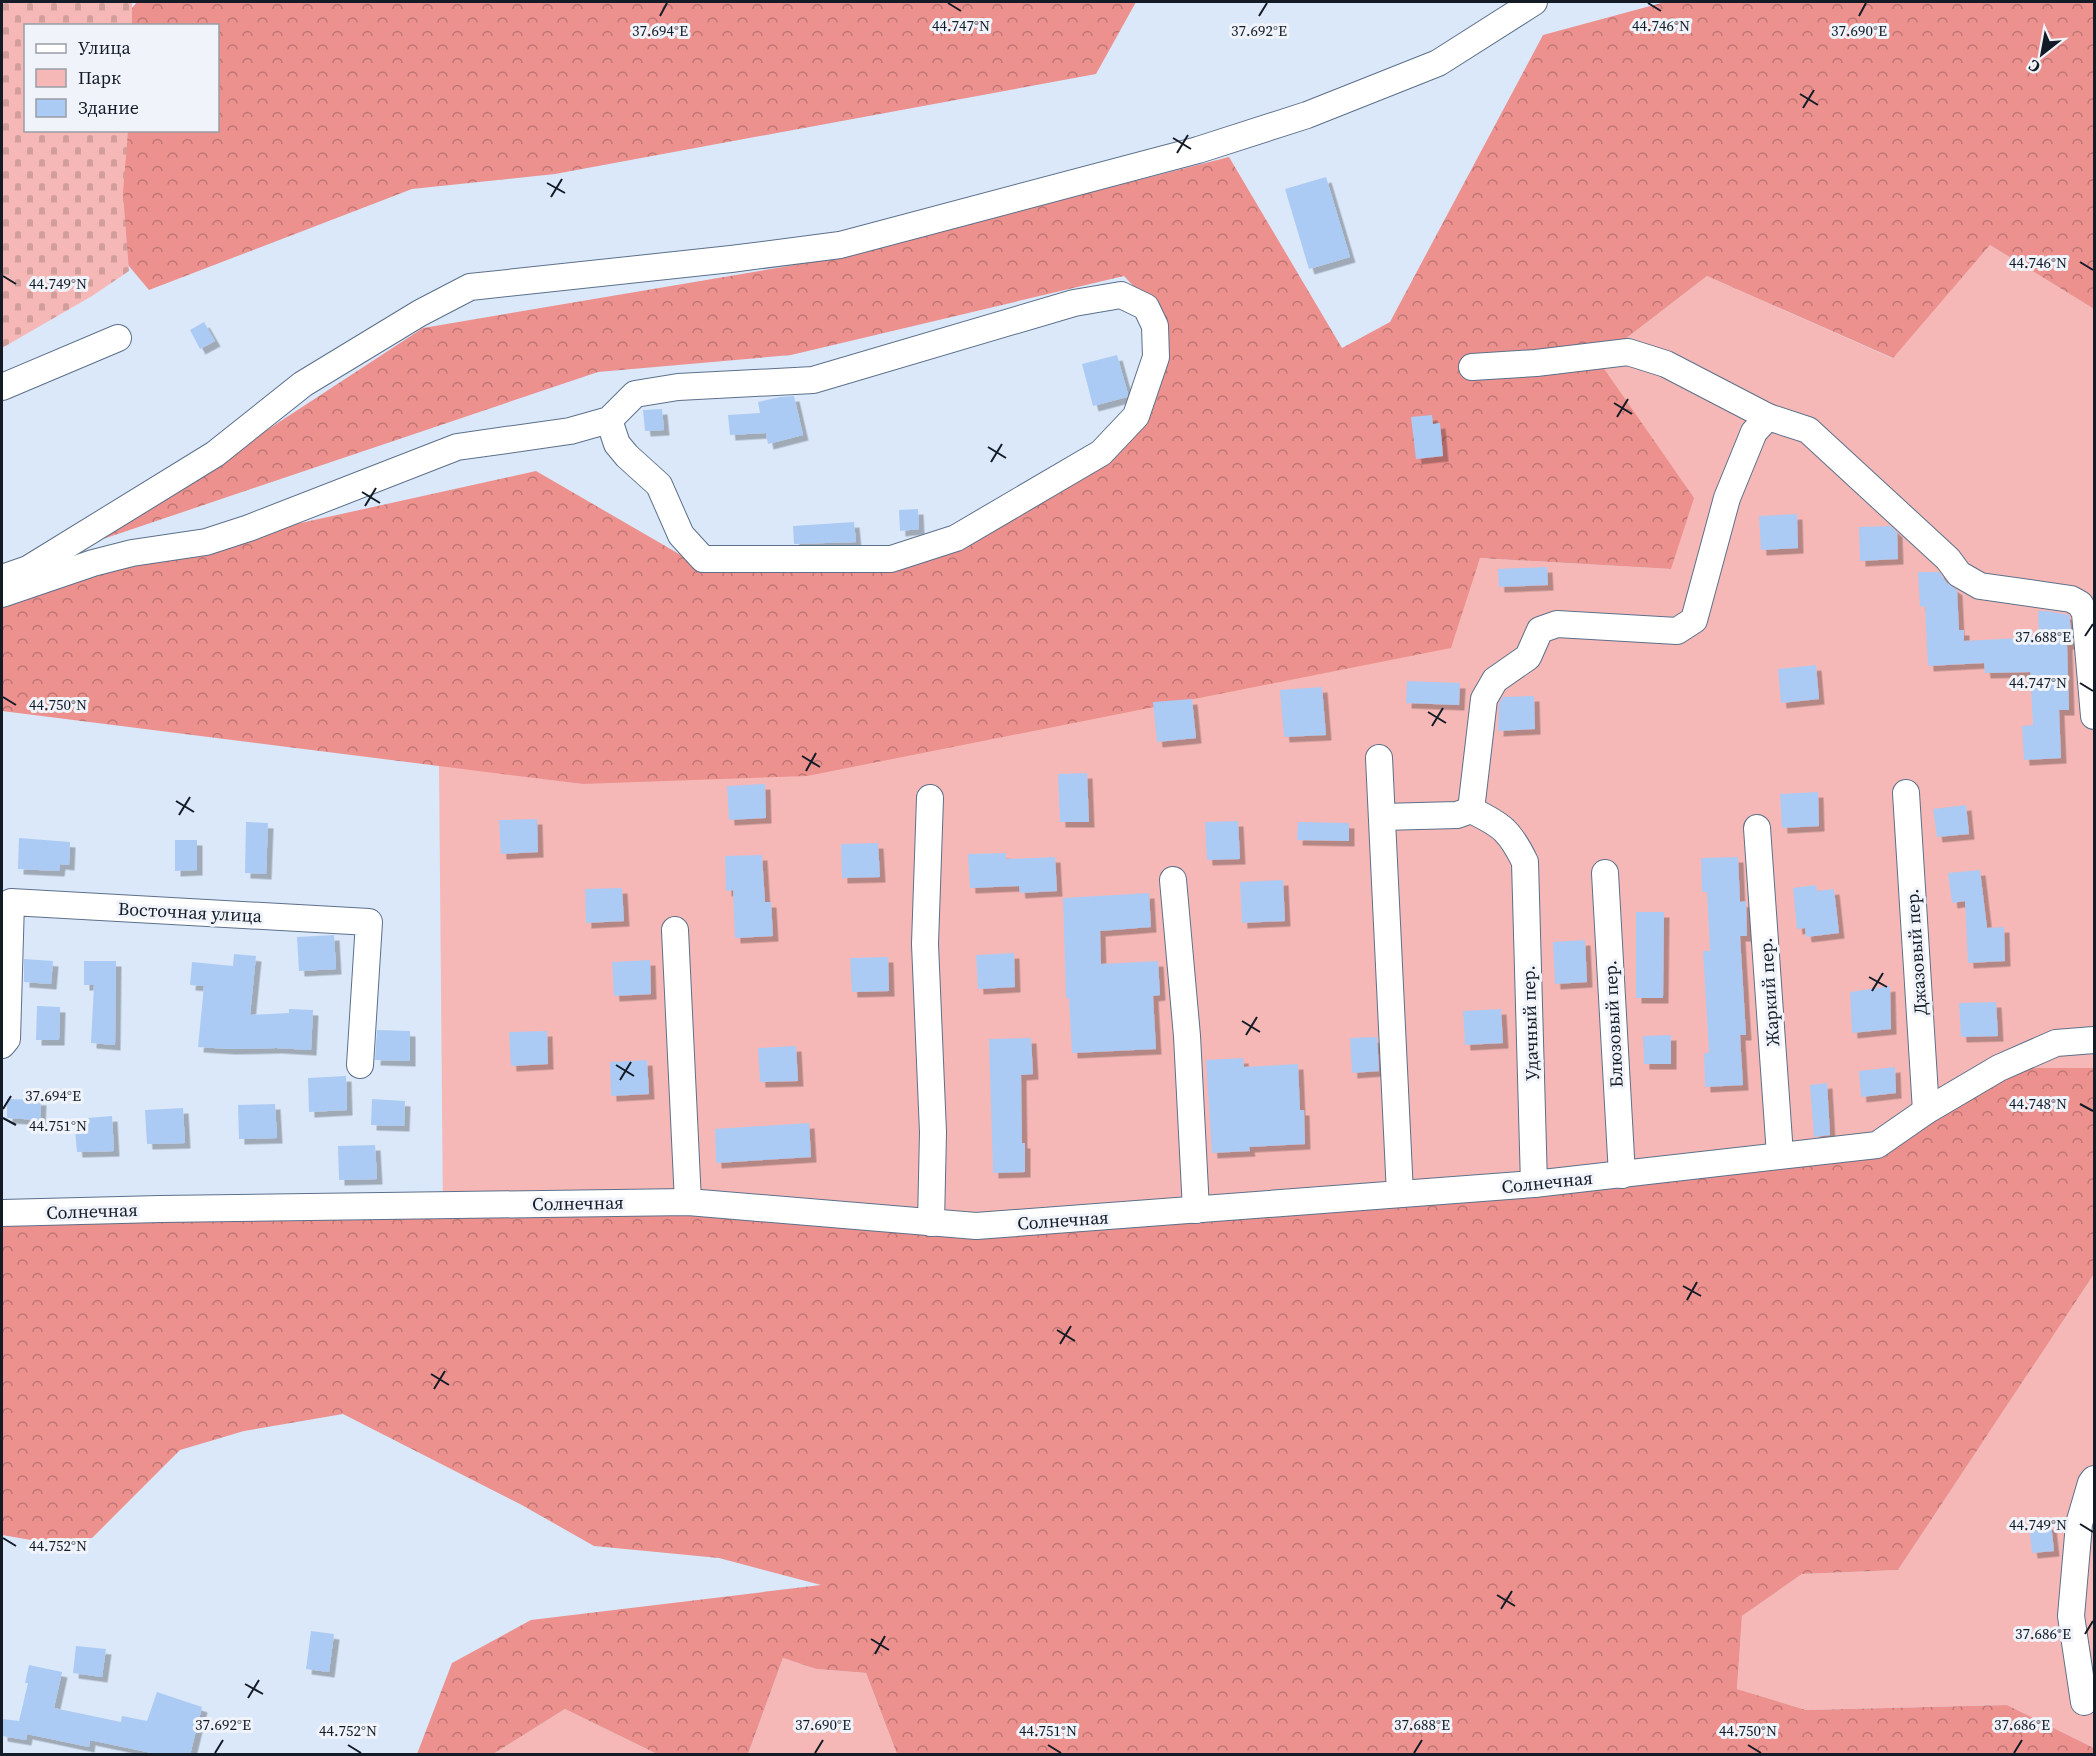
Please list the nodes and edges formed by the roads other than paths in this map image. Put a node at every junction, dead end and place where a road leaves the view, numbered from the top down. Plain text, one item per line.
1 (1534, 2) edge
2 (118, 338) dead end
3 (1472, 367) dead end
4 (2, 387) edge
5 (1768, 417) junction
6 (609, 420) junction
7 (2, 578) edge
8 (2, 594) edge
9 (2094, 717) edge
10 (1379, 758) dead end
11 (1906, 793) dead end
12 (930, 798) dead end
13 (1471, 810) junction
14 (1382, 817) junction
15 (1757, 828) dead end
16 (1605, 873) dead end
17 (1173, 880) dead end
18 (675, 930) dead end
19 (2094, 1040) edge
20 (2, 1045) edge
21 (360, 1065) dead end
22 (1926, 1111) junction
23 (1780, 1155) junction
24 (1622, 1175) junction
25 (1534, 1184) junction
26 (1400, 1194) junction
27 (688, 1202) junction
28 (1196, 1210) junction
29 (2, 1214) edge
30 (932, 1223) junction
31 (2094, 1479) edge
32 (2084, 1702) dead end

1 - 7 street
2 - 4 street
3 - 5 street
5 - 9 street
5 - 13 street
6 - 6 street
6 - 8 street
10 - 14 street
11 - 22 street, Джазовый пер.
12 - 30 street
13 - 14 street
13 - 25 street, Удачный пер.
14 - 26 street
15 - 23 street, Жаркий пер.
16 - 24 street, Блюзовый пер.
17 - 28 street
18 - 27 street
19 - 22 street, Солнечная
20 - 21 street, Восточная улица
22 - 23 street, Солнечная
23 - 24 street, Солнечная
24 - 25 street, Солнечная
25 - 26 street, Солнечная
26 - 28 street, Солнечная
27 - 29 street, Солнечная
27 - 30 street, Солнечная
28 - 30 street, Солнечная
31 - 32 street

